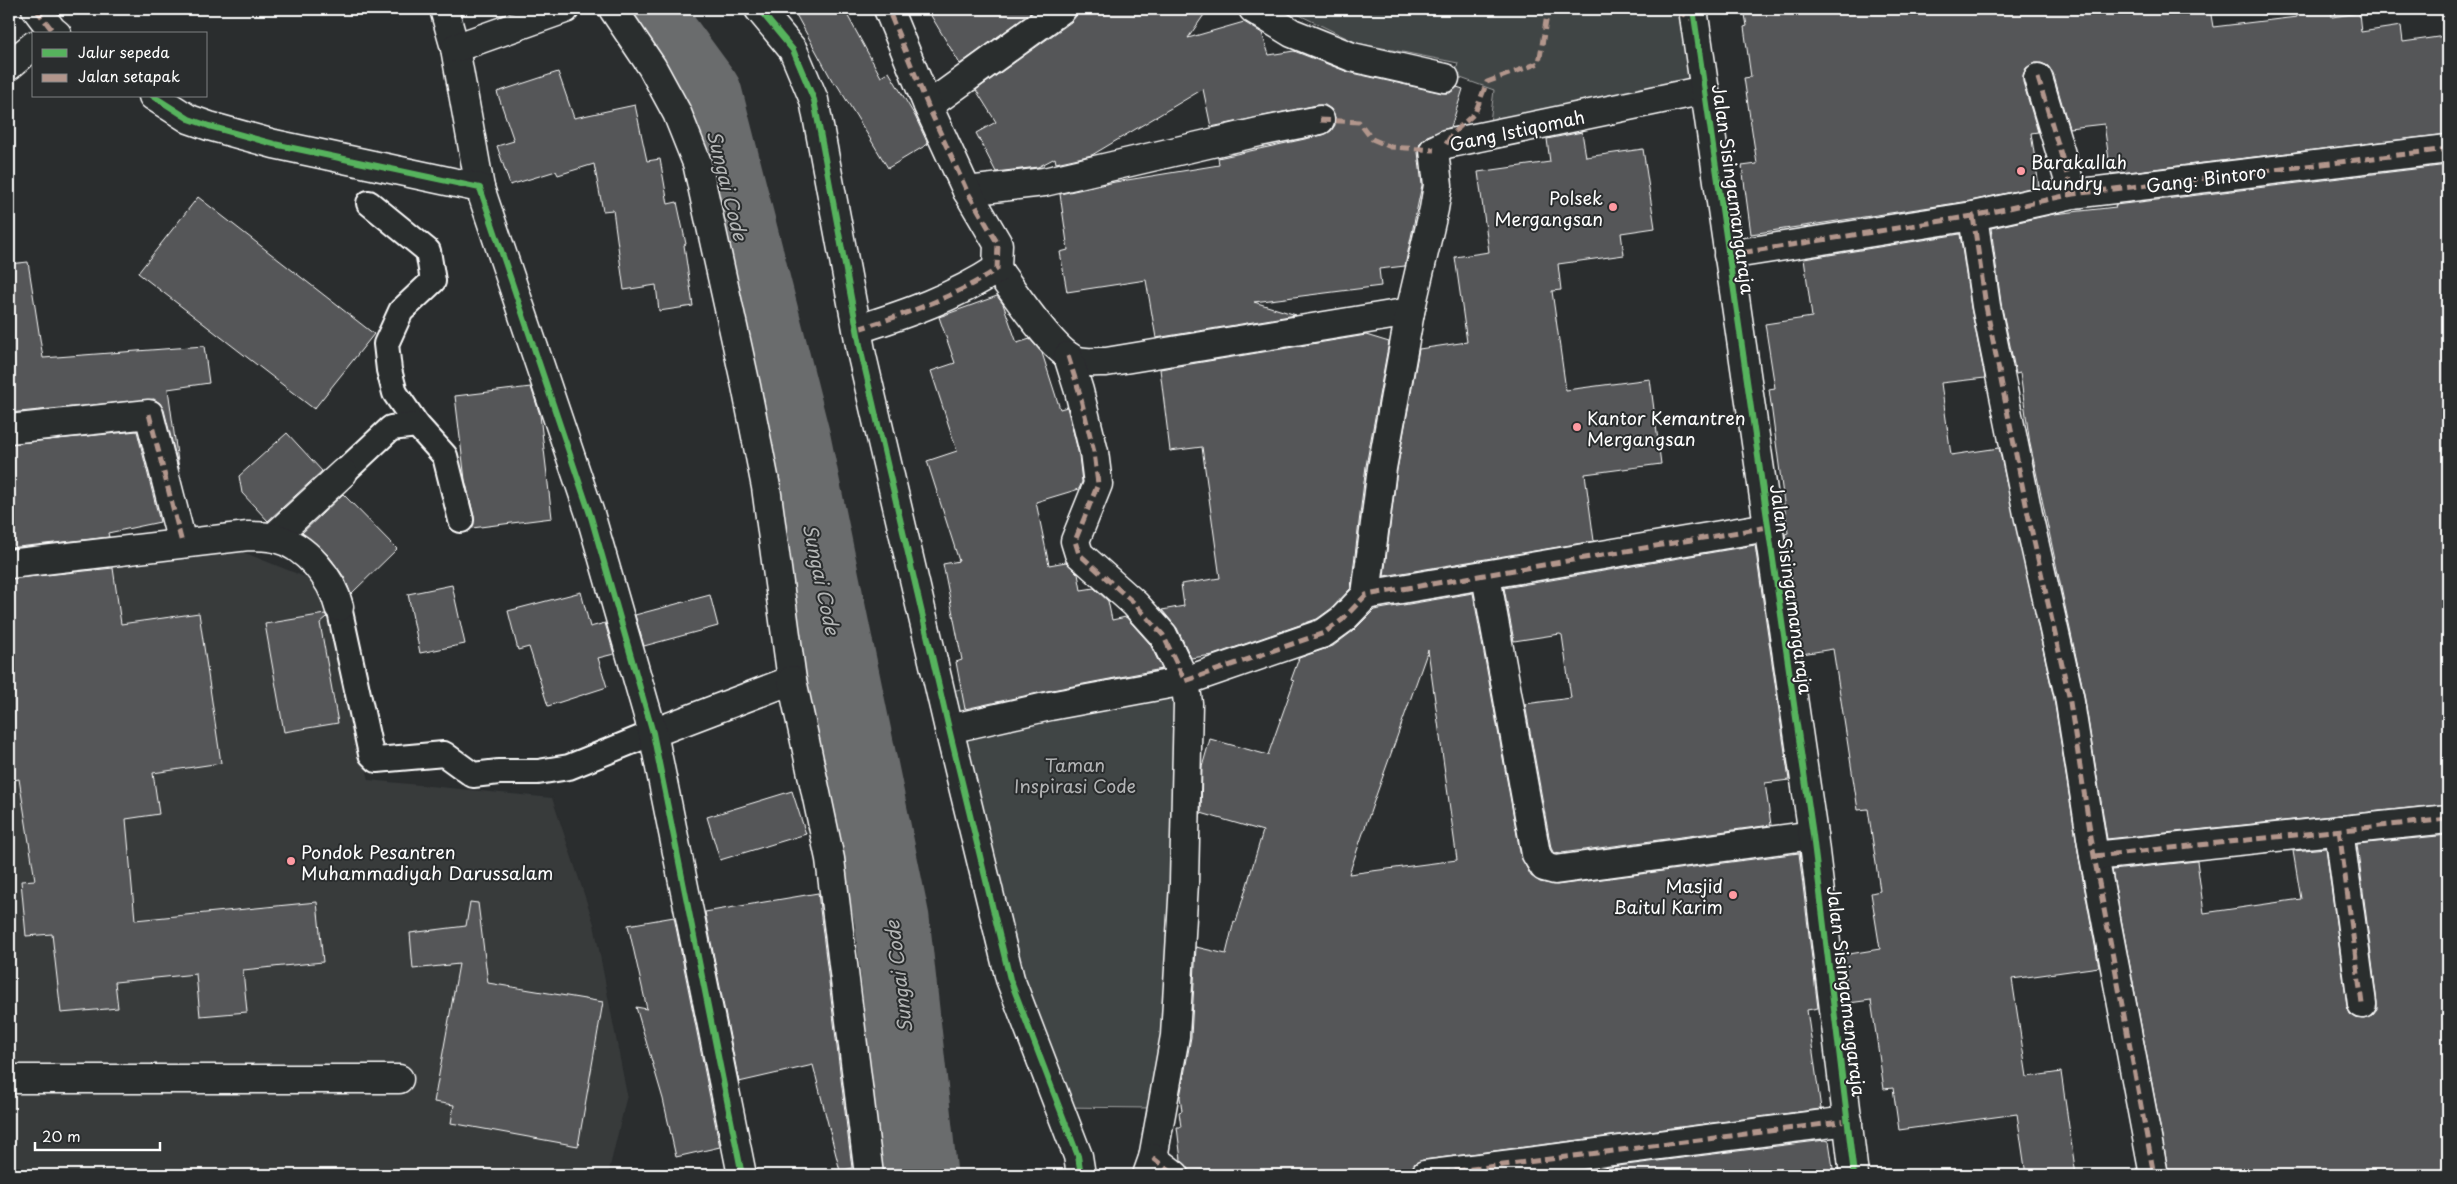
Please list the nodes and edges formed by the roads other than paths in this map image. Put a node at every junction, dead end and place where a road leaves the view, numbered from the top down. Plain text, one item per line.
1 (444, 9) edge
2 (565, 9) edge
3 (613, 9) edge
4 (759, 9) edge
5 (888, 9) edge
6 (1062, 9) edge
7 (1253, 9) edge
8 (1693, 9) edge
9 (32, 43) edge
10 (455, 48) junction
11 (9, 66) edge
12 (1445, 78) dead end
13 (2038, 78) dead end
14 (1704, 90) junction
15 (157, 98) edge
16 (928, 106) junction
17 (1320, 120) dead end
18 (2448, 149) edge
19 (480, 188) junction
20 (967, 191) junction
21 (2073, 194) junction
22 (370, 203) dead end
23 (1973, 216) junction
24 (1728, 255) junction
25 (997, 269) junction
26 (1410, 312) junction
27 (858, 330) junction
28 (1068, 356) junction
29 (417, 425) junction
30 (9, 429) edge
31 (336, 480) joint
32 (461, 520) dead end
33 (1768, 527) junction
34 (274, 537) junction
35 (182, 543) junction
36 (9, 564) edge
37 (1486, 576) junction
38 (1366, 596) junction
39 (339, 607) joint
40 (792, 680) junction
41 (1185, 682) junction
42 (948, 729) junction
43 (653, 733) junction
44 (2448, 819) edge
45 (2339, 830) junction
46 (1813, 835) junction
47 (2094, 856) junction
48 (2362, 1004) dead end
49 (400, 1078) dead end
50 (9, 1079) edge
51 (1848, 1121) junction
52 (1150, 1167) edge
53 (742, 1175) edge
54 (869, 1175) edge
55 (1081, 1175) edge
56 (1175, 1175) edge
57 (1425, 1175) edge
58 (1854, 1175) edge
59 (2154, 1175) edge

1 - 10 street
2 - 10 street
3 - 40 street
4 - 27 street
5 - 16 street
6 - 16 street
7 - 12 street
8 - 14 street, Jalan Sisingamangaraja
9 - 11 street
10 - 19 street
13 - 21 street
14 - 24 street, Jalan Sisingamangaraja
14 - 26 street, Gang Istiqomah
15 - 19 street
16 - 20 street
17 - 20 street
18 - 21 street, Gang: Bintoro
19 - 43 street
20 - 25 street
21 - 23 street, Gang: Bintoro
22 - 29 lane
23 - 24 street, Gang: Bintoro
23 - 47 street
24 - 33 street, Jalan Sisingamangaraja
25 - 27 street
25 - 28 street
26 - 28 street
26 - 38 street
27 - 42 street
28 - 41 street
29 - 31 lane
29 - 32 lane
30 - 35 street
31 - 34 street
33 - 37 street
33 - 46 street, Jalan Sisingamangaraja
34 - 35 street
34 - 39 street
35 - 36 street
37 - 38 street
37 - 46 street
38 - 41 street
39 - 43 lane
40 - 43 street
40 - 54 street
41 - 42 street
41 - 52 street
42 - 55 street
43 - 53 street
44 - 45 street
45 - 47 street
45 - 48 street
46 - 51 street, Jalan Sisingamangaraja
47 - 59 street
49 - 50 street
51 - 57 street
51 - 58 street, Jalan Sisingamangaraja
52 - 56 street

